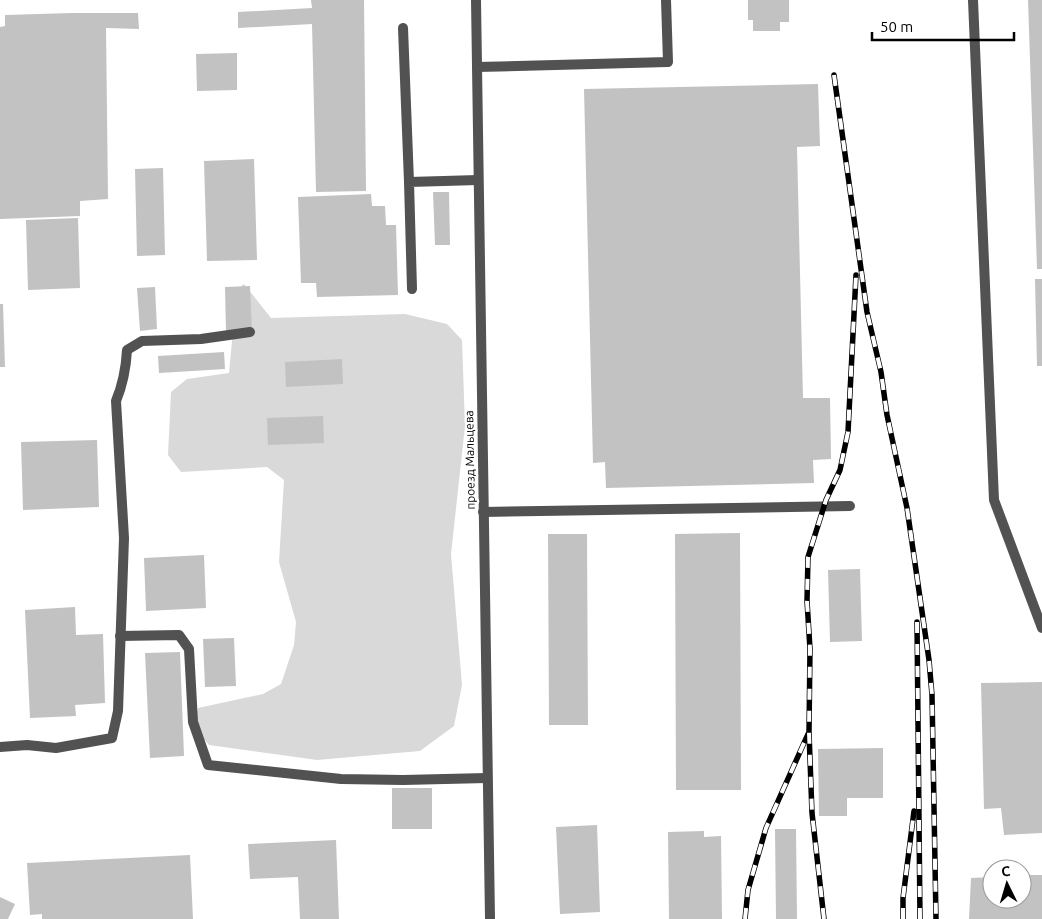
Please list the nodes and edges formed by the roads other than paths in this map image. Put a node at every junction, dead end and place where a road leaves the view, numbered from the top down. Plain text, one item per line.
1 (476, 0) edge
2 (666, 0) edge
3 (973, 0) edge
4 (404, 28) dead end
5 (477, 67) junction
6 (478, 180) junction
7 (409, 182) junction
8 (412, 289) dead end
9 (250, 332) dead end
10 (850, 506) dead end
11 (483, 512) junction
12 (1042, 628) edge
13 (120, 636) junction
14 (0, 747) edge
15 (487, 778) junction
16 (490, 919) edge

1 - 5 street, проезд Мальцева
2 - 5 street
3 - 12 street
4 - 7 street
5 - 6 street, проезд Мальцева
6 - 7 street
6 - 11 street, проезд Мальцева
7 - 8 street
9 - 13 street
10 - 11 street
11 - 15 street, проезд Мальцева
13 - 14 street
13 - 15 street
15 - 16 street, проезд Мальцева

